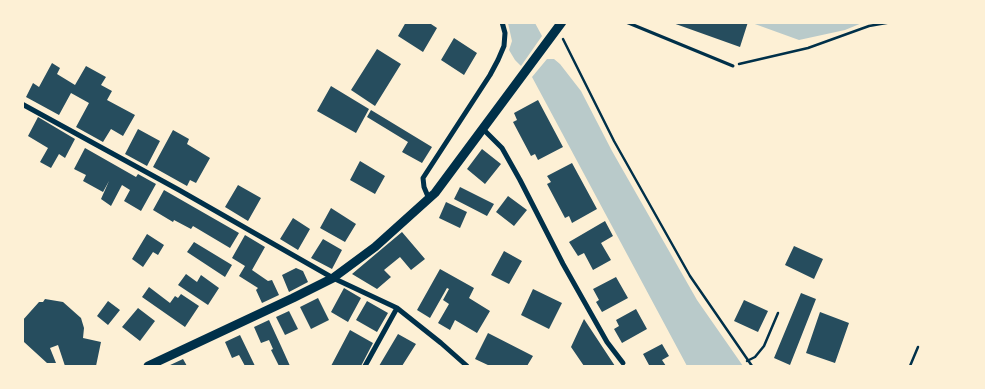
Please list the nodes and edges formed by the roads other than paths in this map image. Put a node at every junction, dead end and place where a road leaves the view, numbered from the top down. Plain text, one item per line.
1 (502, 22) edge
2 (626, 22) edge
3 (560, 26) edge
4 (733, 66) road end
5 (22, 104) edge
6 (483, 129) junction
7 (430, 199) junction
8 (333, 278) junction
9 (397, 308) junction
10 (623, 362) dead end
11 (148, 366) edge
12 (365, 366) edge
13 (466, 366) edge

1 - 7 street
2 - 4 lane
3 - 6 main road
5 - 8 street
6 - 7 main road
6 - 10 street
7 - 8 main road
8 - 9 street
8 - 11 main road
9 - 12 street
9 - 13 street

